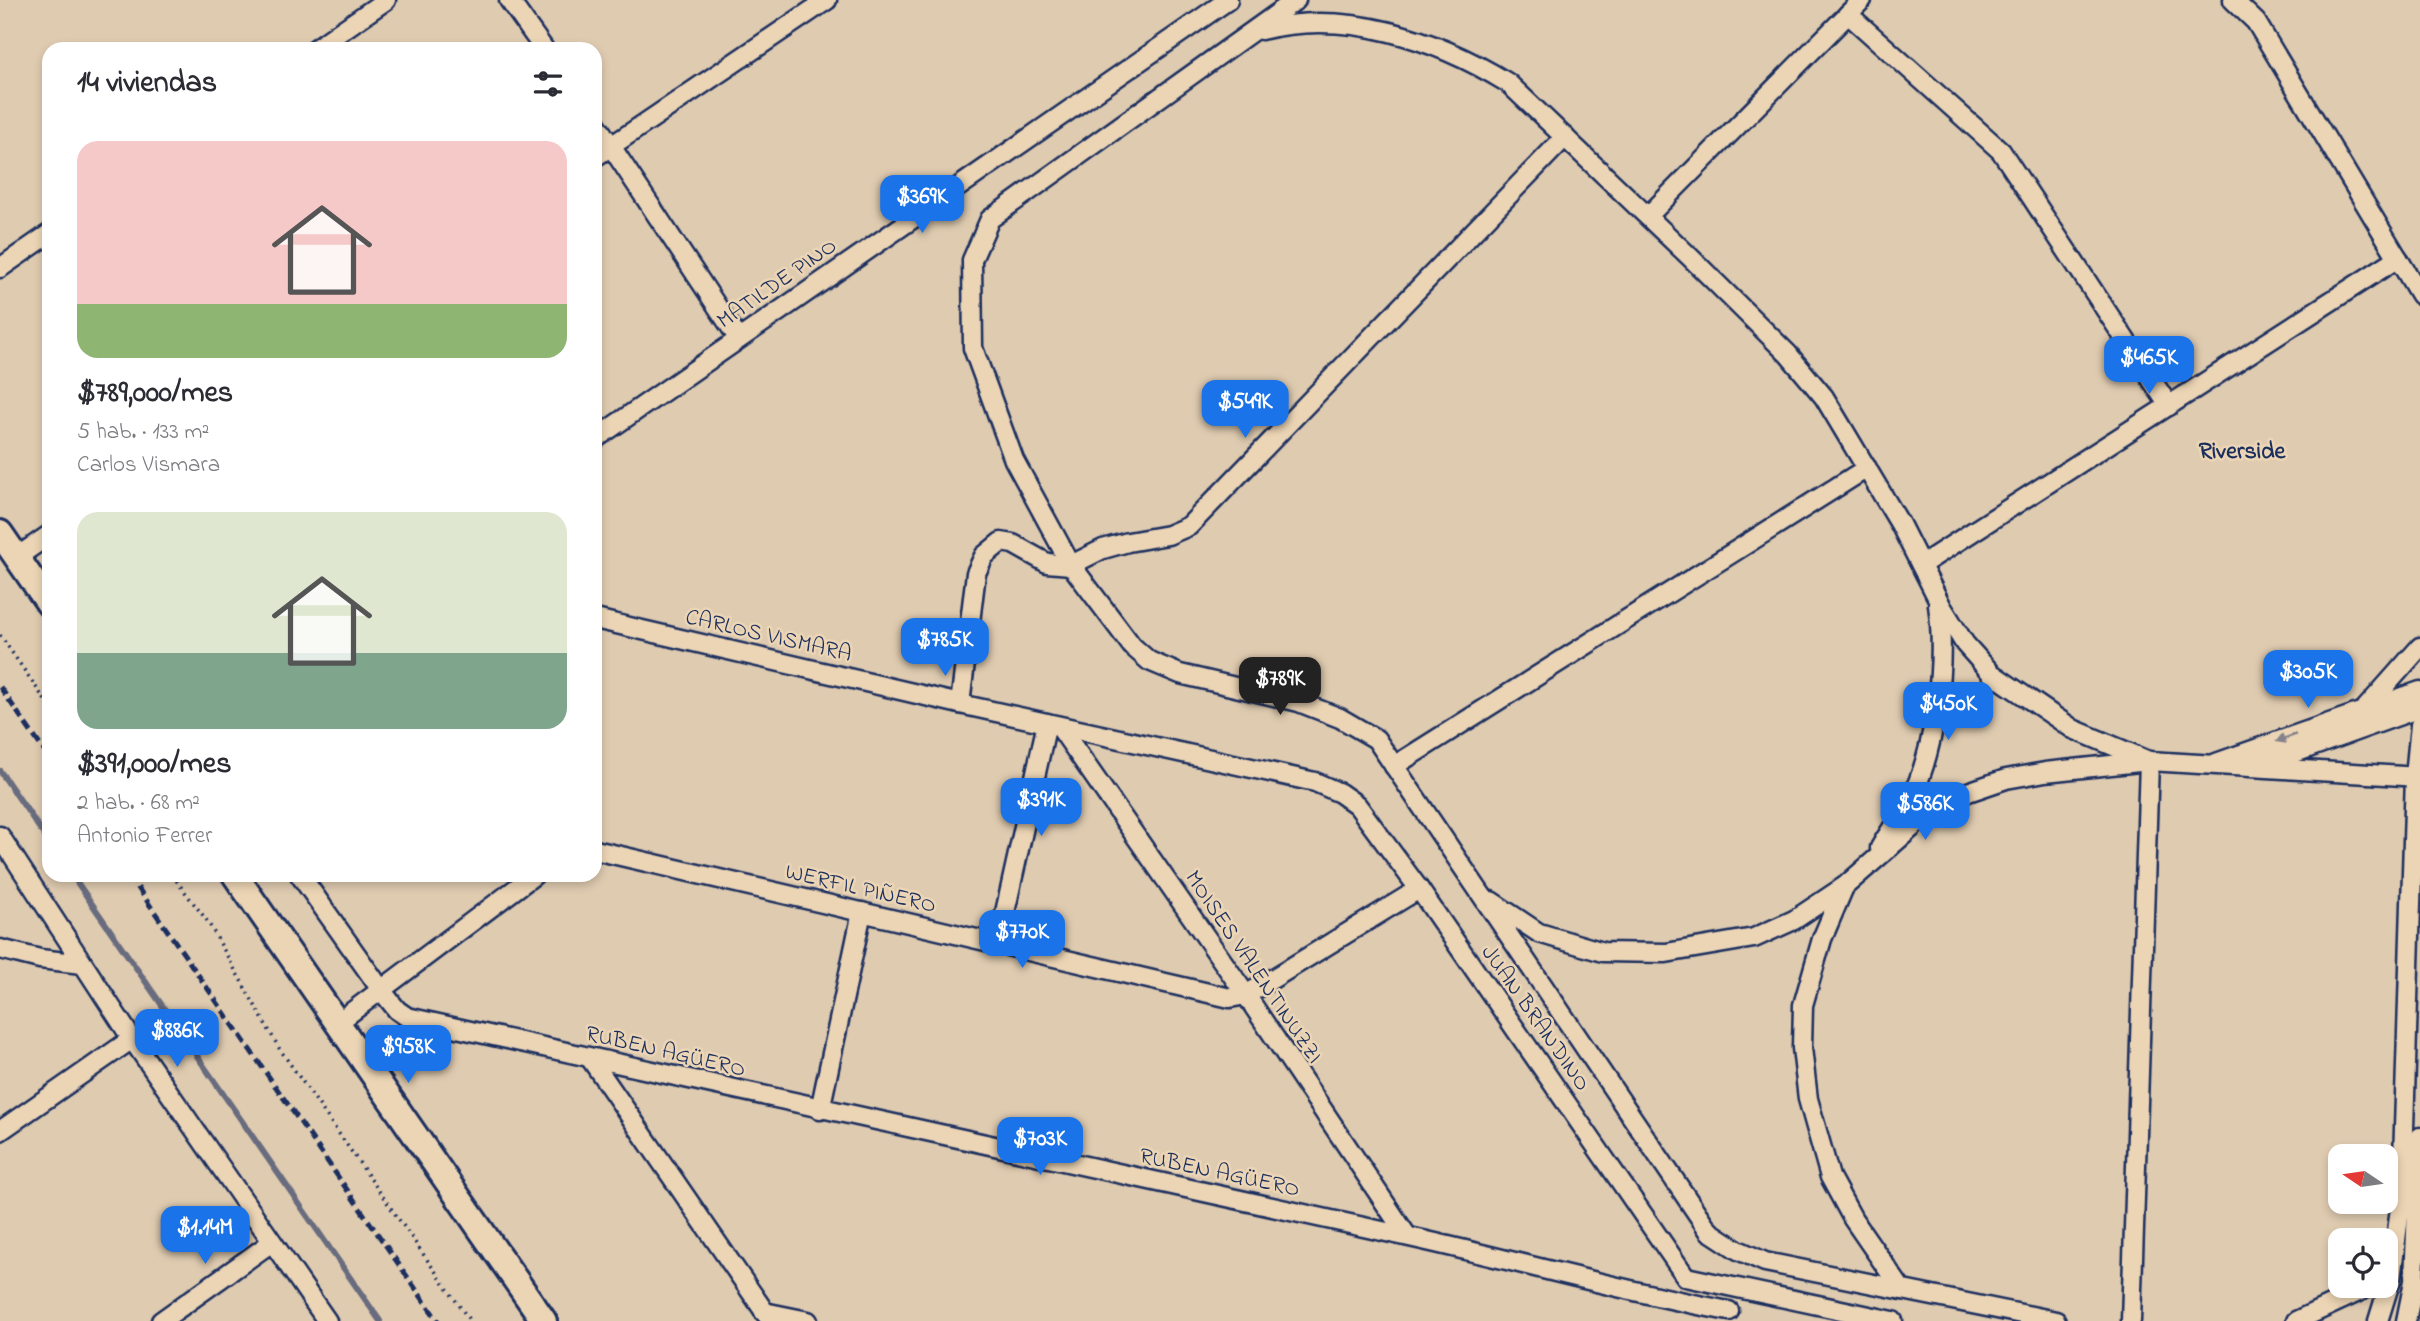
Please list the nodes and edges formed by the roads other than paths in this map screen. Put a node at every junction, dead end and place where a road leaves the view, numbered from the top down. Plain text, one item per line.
1 (386, 0) edge
2 (509, 0) edge
3 (827, 0) edge
4 (1228, 0) edge
5 (1296, 0) edge
6 (1862, 0) edge
7 (2233, 0) edge
8 (1849, 14) junction
9 (1251, 32) junction
10 (325, 42) edge
11 (539, 42) edge
12 (602, 132) edge
13 (1564, 138) junction
14 (612, 146) junction
15 (602, 153) edge
16 (1648, 216) junction
17 (42, 239) edge
18 (2398, 258) junction
19 (0, 268) edge
20 (2420, 295) edge
21 (738, 338) junction
22 (2169, 405) junction
23 (602, 434) edge
24 (1867, 468) junction
25 (0, 533) edge
26 (42, 540) edge
27 (17, 557) junction
28 (1071, 565) junction
29 (1921, 565) junction
30 (42, 594) edge
31 (1937, 598) junction
32 (602, 621) edge
33 (2420, 647) edge
34 (2420, 691) edge
35 (960, 704) junction
36 (2420, 708) edge
37 (2364, 711) junction
38 (1053, 724) junction
39 (2420, 725) edge
40 (2343, 735) junction
41 (2149, 761) junction
42 (1394, 766) junction
43 (2209, 766) junction
44 (2251, 769) junction
45 (2417, 777) edge
46 (1340, 793) joint
47 (0, 836) edge
48 (602, 852) edge
49 (1869, 865) junction
50 (240, 882) edge
51 (305, 882) edge
52 (525, 882) edge
53 (1845, 886) junction
54 (1419, 889) junction
55 (1482, 895) junction
56 (862, 912) junction
57 (998, 944) junction
58 (0, 950) edge
59 (82, 964) junction
60 (382, 991) junction
61 (1246, 995) junction
62 (337, 1023) junction
63 (132, 1039) junction
64 (2413, 1046) edge
65 (590, 1058) junction
66 (2413, 1067) edge
67 (820, 1110) junction
68 (0, 1131) edge
69 (2420, 1137) edge
70 (2396, 1228) edge
71 (1407, 1236) junction
72 (272, 1242) junction
73 (2398, 1281) edge
74 (2417, 1282) edge
75 (1725, 1284) junction
76 (1902, 1290) junction
77 (2345, 1298) edge
78 (2384, 1298) edge
79 (1729, 1316) edge
80 (768, 1317) edge
81 (161, 1321) edge
82 (327, 1321) edge
83 (544, 1321) edge
84 (808, 1321) edge
85 (1893, 1321) edge
86 (2056, 1321) edge
87 (2132, 1321) edge
88 (2296, 1321) edge
89 (2378, 1321) edge
90 (2406, 1321) edge

1 - 10 street
2 - 11 street
3 - 14 street
4 - 21 street, MATILDE PINO
5 - 9 street
6 - 8 street
7 - 18 street
8 - 16 street
8 - 22 street
9 - 13 street
9 - 28 street
12 - 14 street
13 - 16 street
13 - 28 street
14 - 15 street
14 - 21 street
16 - 24 street
17 - 19 street
18 - 20 street
18 - 22 street
21 - 23 street, MATILDE PINO
22 - 29 street
24 - 29 street
24 - 42 street
25 - 27 main road
26 - 27 street
27 - 30 main road
28 - 35 street
28 - 42 street
29 - 31 street
31 - 41 street
31 - 49 street
32 - 35 street, CARLOS VISMARA
33 - 37 street
34 - 37 street
35 - 38 street, CARLOS VISMARA
36 - 40 street
37 - 40 street
37 -> 43 street
38 - 46 street, CARLOS VISMARA
38 - 57 street
38 - 61 street, MOISES VALENTINUZZI
39 - 45 street
40 - 44 street
41 - 43 street
41 - 49 street
41 - 87 street
42 - 55 street
43 - 44 street
44 - 45 street
45 - 64 street
46 - 54 street, JUAN BRANDINO
47 - 59 street
48 - 56 street, WERFIL PIÑERO
49 - 53 street
50 - 62 main road
51 - 60 street, RUBEN AGÜERO
52 - 60 street
53 - 55 street
53 - 76 street
54 - 61 street
54 - 75 street, JUAN BRANDINO
55 - 76 street
56 - 57 street, WERFIL PIÑERO
56 - 67 street
57 - 61 street, WERFIL PIÑERO
58 - 59 street
59 - 63 street
60 - 62 street
60 - 65 street, RUBEN AGÜERO
61 - 71 street, MOISES VALENTINUZZI
62 - 83 main road
63 - 68 street
63 - 72 street
64 - 66 street
65 - 67 street, RUBEN AGÜERO
65 - 80 street
66 - 70 street
67 - 71 street, RUBEN AGÜERO
69 - 74 street
71 - 79 street, RUBEN AGÜERO
72 - 81 street
72 - 82 street
73 - 74 street
74 - 90 street
75 - 79 street
75 - 85 street
76 - 86 street
77 - 88 street
78 - 89 street
80 - 84 street

